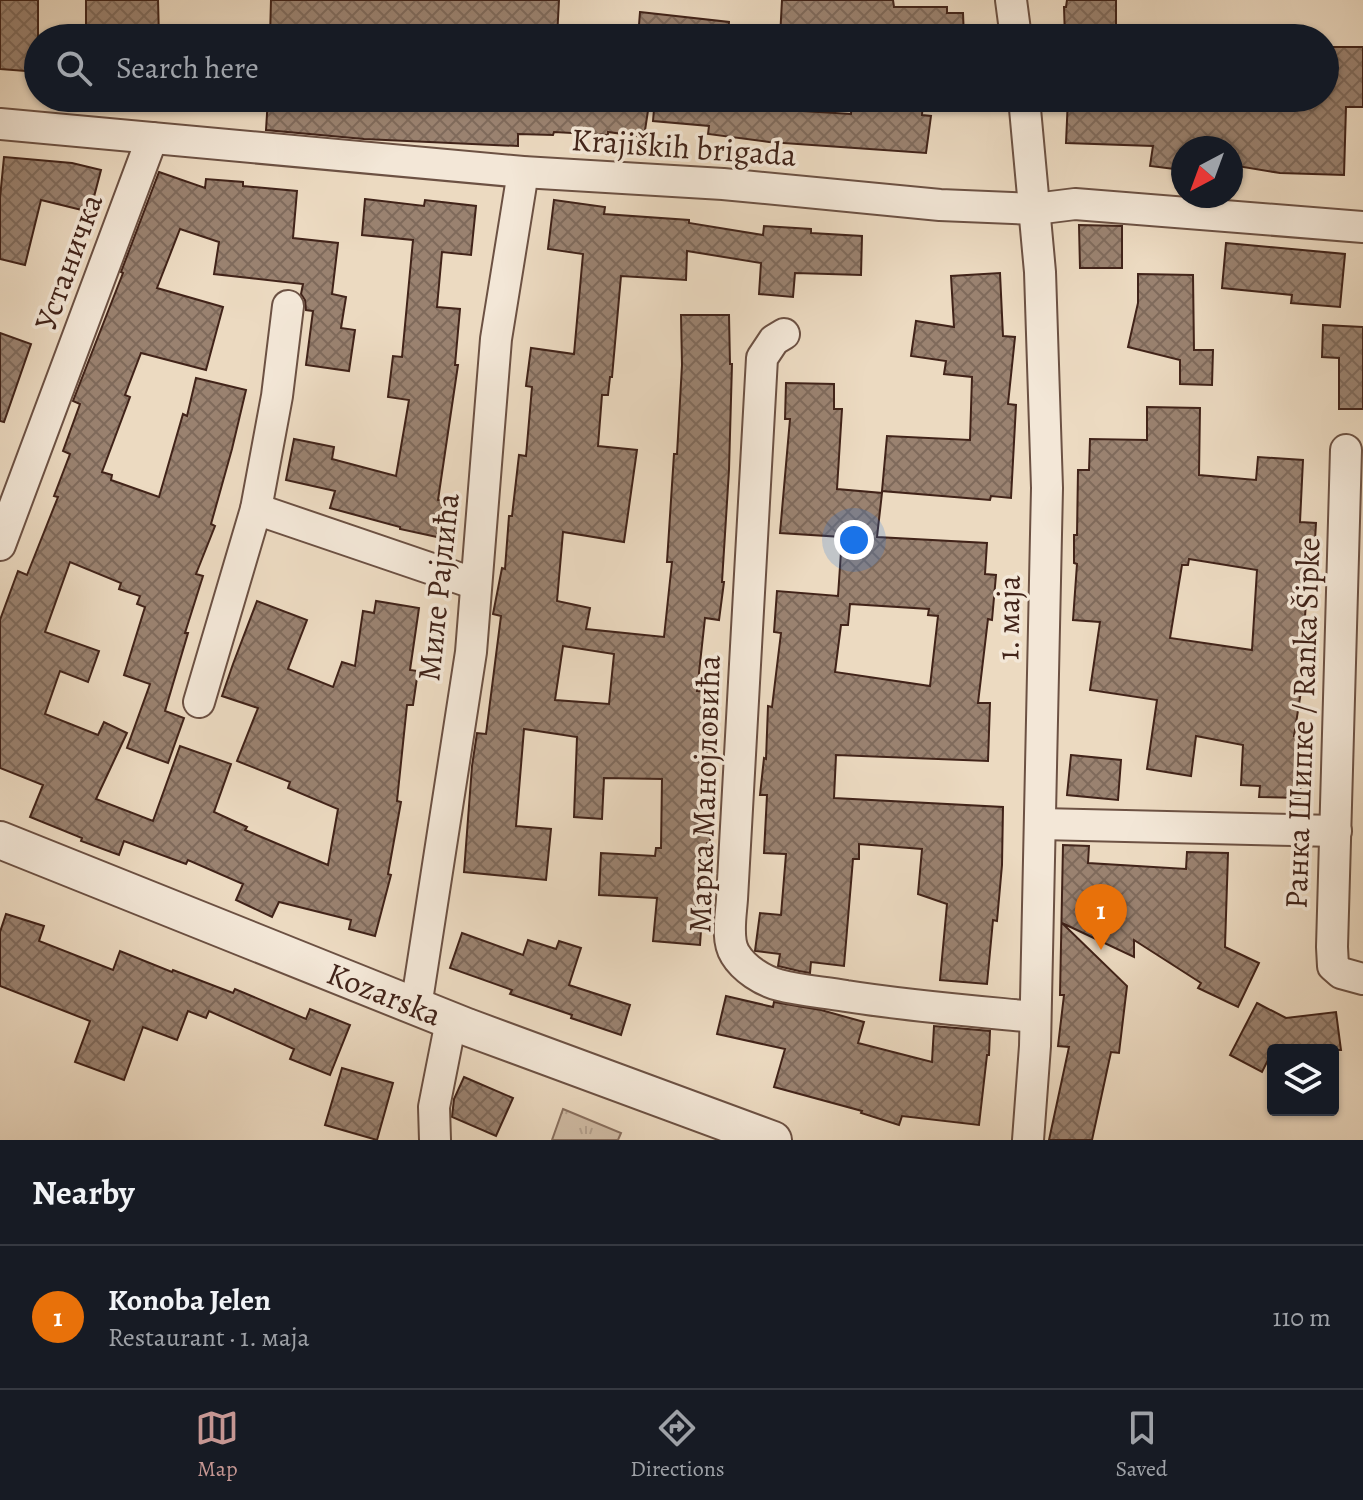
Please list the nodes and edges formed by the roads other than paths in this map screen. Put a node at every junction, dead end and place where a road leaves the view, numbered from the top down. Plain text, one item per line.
1 (1011, 0) edge
2 (1014, 24) edge
3 (1025, 112) edge
4 (0, 124) edge
5 (152, 138) junction
6 (523, 172) junction
7 (1035, 209) junction
8 (1363, 227) edge
9 (288, 306) dead end
10 (784, 334) dead end
11 (1346, 450) dead end
12 (256, 509) junction
13 (1353, 527) edge
14 (0, 545) edge
15 (476, 584) junction
16 (199, 702) dead end
17 (1041, 824) junction
18 (1336, 831) junction
19 (0, 840) edge
20 (1363, 979) edge
21 (416, 1007) junction
22 (1035, 1017) junction
23 (451, 1021) junction
24 (435, 1140) edge
25 (773, 1140) edge
26 (1028, 1140) edge

1 - 2 street
3 - 7 street, 1. маја
4 - 5 street, Krajiških brigada
5 - 6 street, Krajiških brigada
5 - 14 street, Устаничка
6 - 7 street, Krajiških brigada
6 - 15 street, Миле Рајлића
7 - 8 street, Krajiških brigada
7 - 17 street, 1. маја
9 - 12 street
10 - 22 street, Марка Манојловића
11 - 13 street, Ранка Шипке / Ranka Šipke
12 - 15 street
12 - 16 street
13 - 18 street, Ранка Шипке / Ranka Šipke
15 - 21 street, Миле Рајлића
17 - 18 street
17 - 22 street, 1. маја
18 - 20 street, Ранка Шипке / Ranka Šipke
19 - 21 street, Kozarska
21 - 23 street, Kozarska
22 - 26 street, 1. маја
23 - 24 street
23 - 25 street, Kozarska

